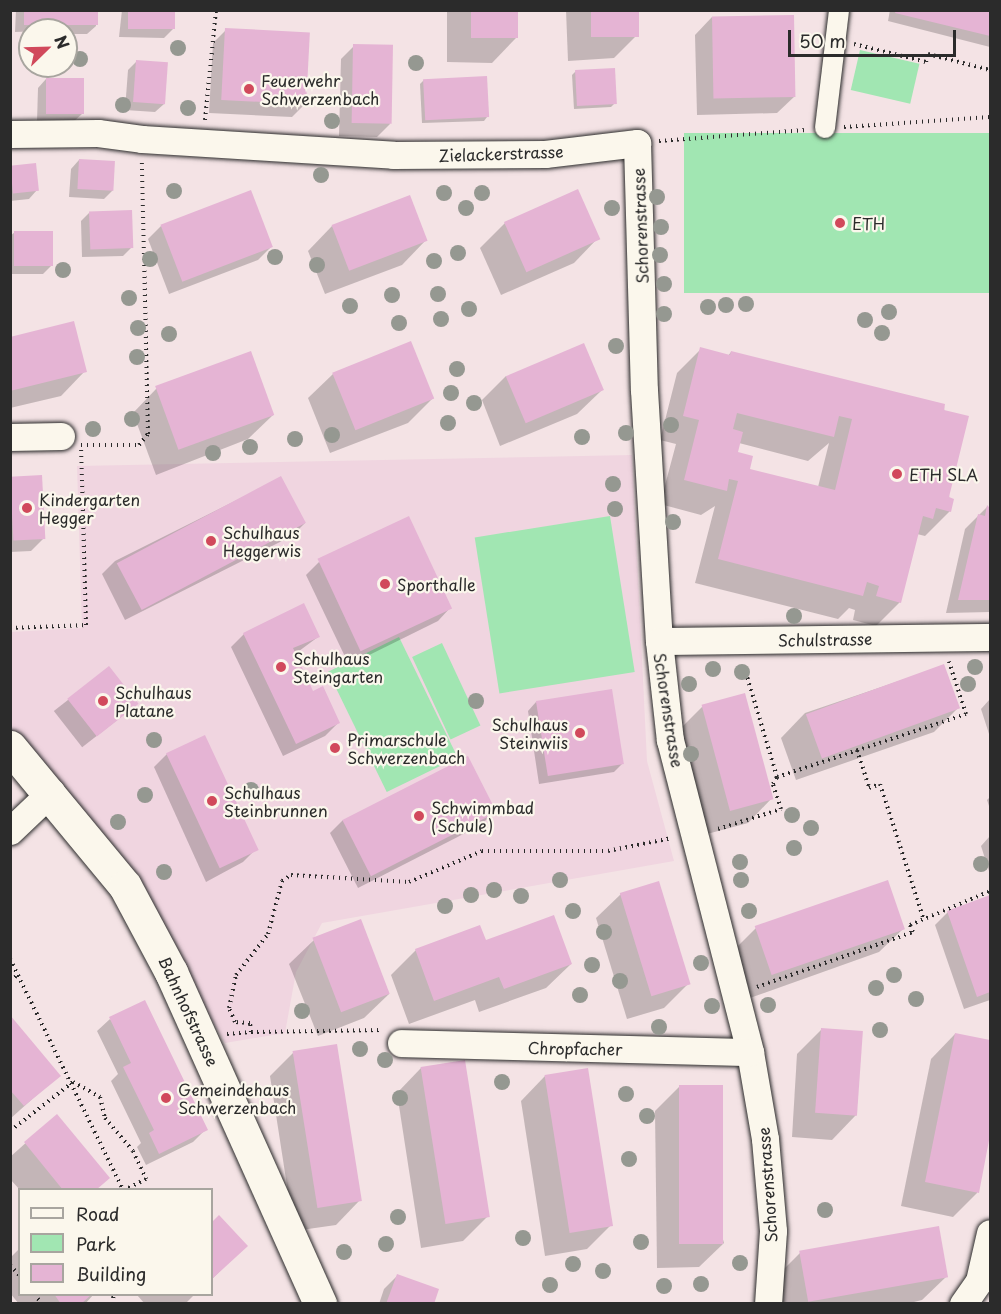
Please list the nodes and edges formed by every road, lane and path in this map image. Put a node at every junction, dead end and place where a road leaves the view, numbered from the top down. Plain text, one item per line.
1 (216, 10) edge
2 (839, 10) edge
3 (836, 40) junction
4 (990, 70) edge
5 (990, 117) edge
6 (825, 128) junction
7 (10, 134) edge
8 (142, 139) junction
9 (203, 143) junction
10 (637, 143) junction
11 (10, 437) edge
12 (71, 440) junction
13 (83, 522) junction
14 (49, 523) dead end
15 (10, 628) edge
16 (990, 637) edge
17 (941, 638) junction
18 (736, 640) junction
19 (659, 641) junction
20 (10, 747) edge
21 (857, 750) junction
22 (777, 777) junction
23 (51, 792) junction
24 (10, 831) edge
25 (693, 833) junction
26 (990, 891) edge
27 (924, 920) junction
28 (10, 959) edge
29 (20, 974) junction
30 (10, 981) edge
31 (734, 995) junction
32 (251, 1032) junction
33 (203, 1040) junction
34 (401, 1043) joint
35 (750, 1052) junction
36 (73, 1082) junction
37 (10, 1131) edge
38 (123, 1188) edge
39 (128, 1188) edge
40 (990, 1233) edge
41 (320, 1304) edge
42 (768, 1304) edge
43 (963, 1304) edge

1 - 9 path
2 - 3 street
3 - 4 path
3 - 6 street
5 - 6 path
6 - 10 path
7 - 8 street, Zielackerstrasse
8 - 9 street, Zielackerstrasse
8 - 12 path
9 - 10 street, Zielackerstrasse
10 - 19 street, Schorenstrasse
11 - 12 street
12 - 13 path
13 - 14 path
13 - 15 path
16 - 17 street, Schulstrasse
17 - 18 street, Schulstrasse
17 - 21 path
18 - 19 street, Schulstrasse
18 - 22 path
19 - 25 street, Schorenstrasse
20 - 23 main road, Bahnhofstrasse
21 - 22 path
21 - 27 path
22 - 25 path
23 - 24 street
23 - 33 main road, Bahnhofstrasse
25 - 31 street, Schorenstrasse
25 - 32 path
26 - 27 path
27 - 31 path
28 - 29 path
29 - 30 path
29 - 36 path
31 - 35 street, Schorenstrasse
32 - 33 path
32 - 34 path
33 - 41 main road, Bahnhofstrasse
34 - 35 street, Chropfacher
35 - 42 street, Schorenstrasse
36 - 37 path
36 - 38 path
36 - 39 path
40 - 43 street

